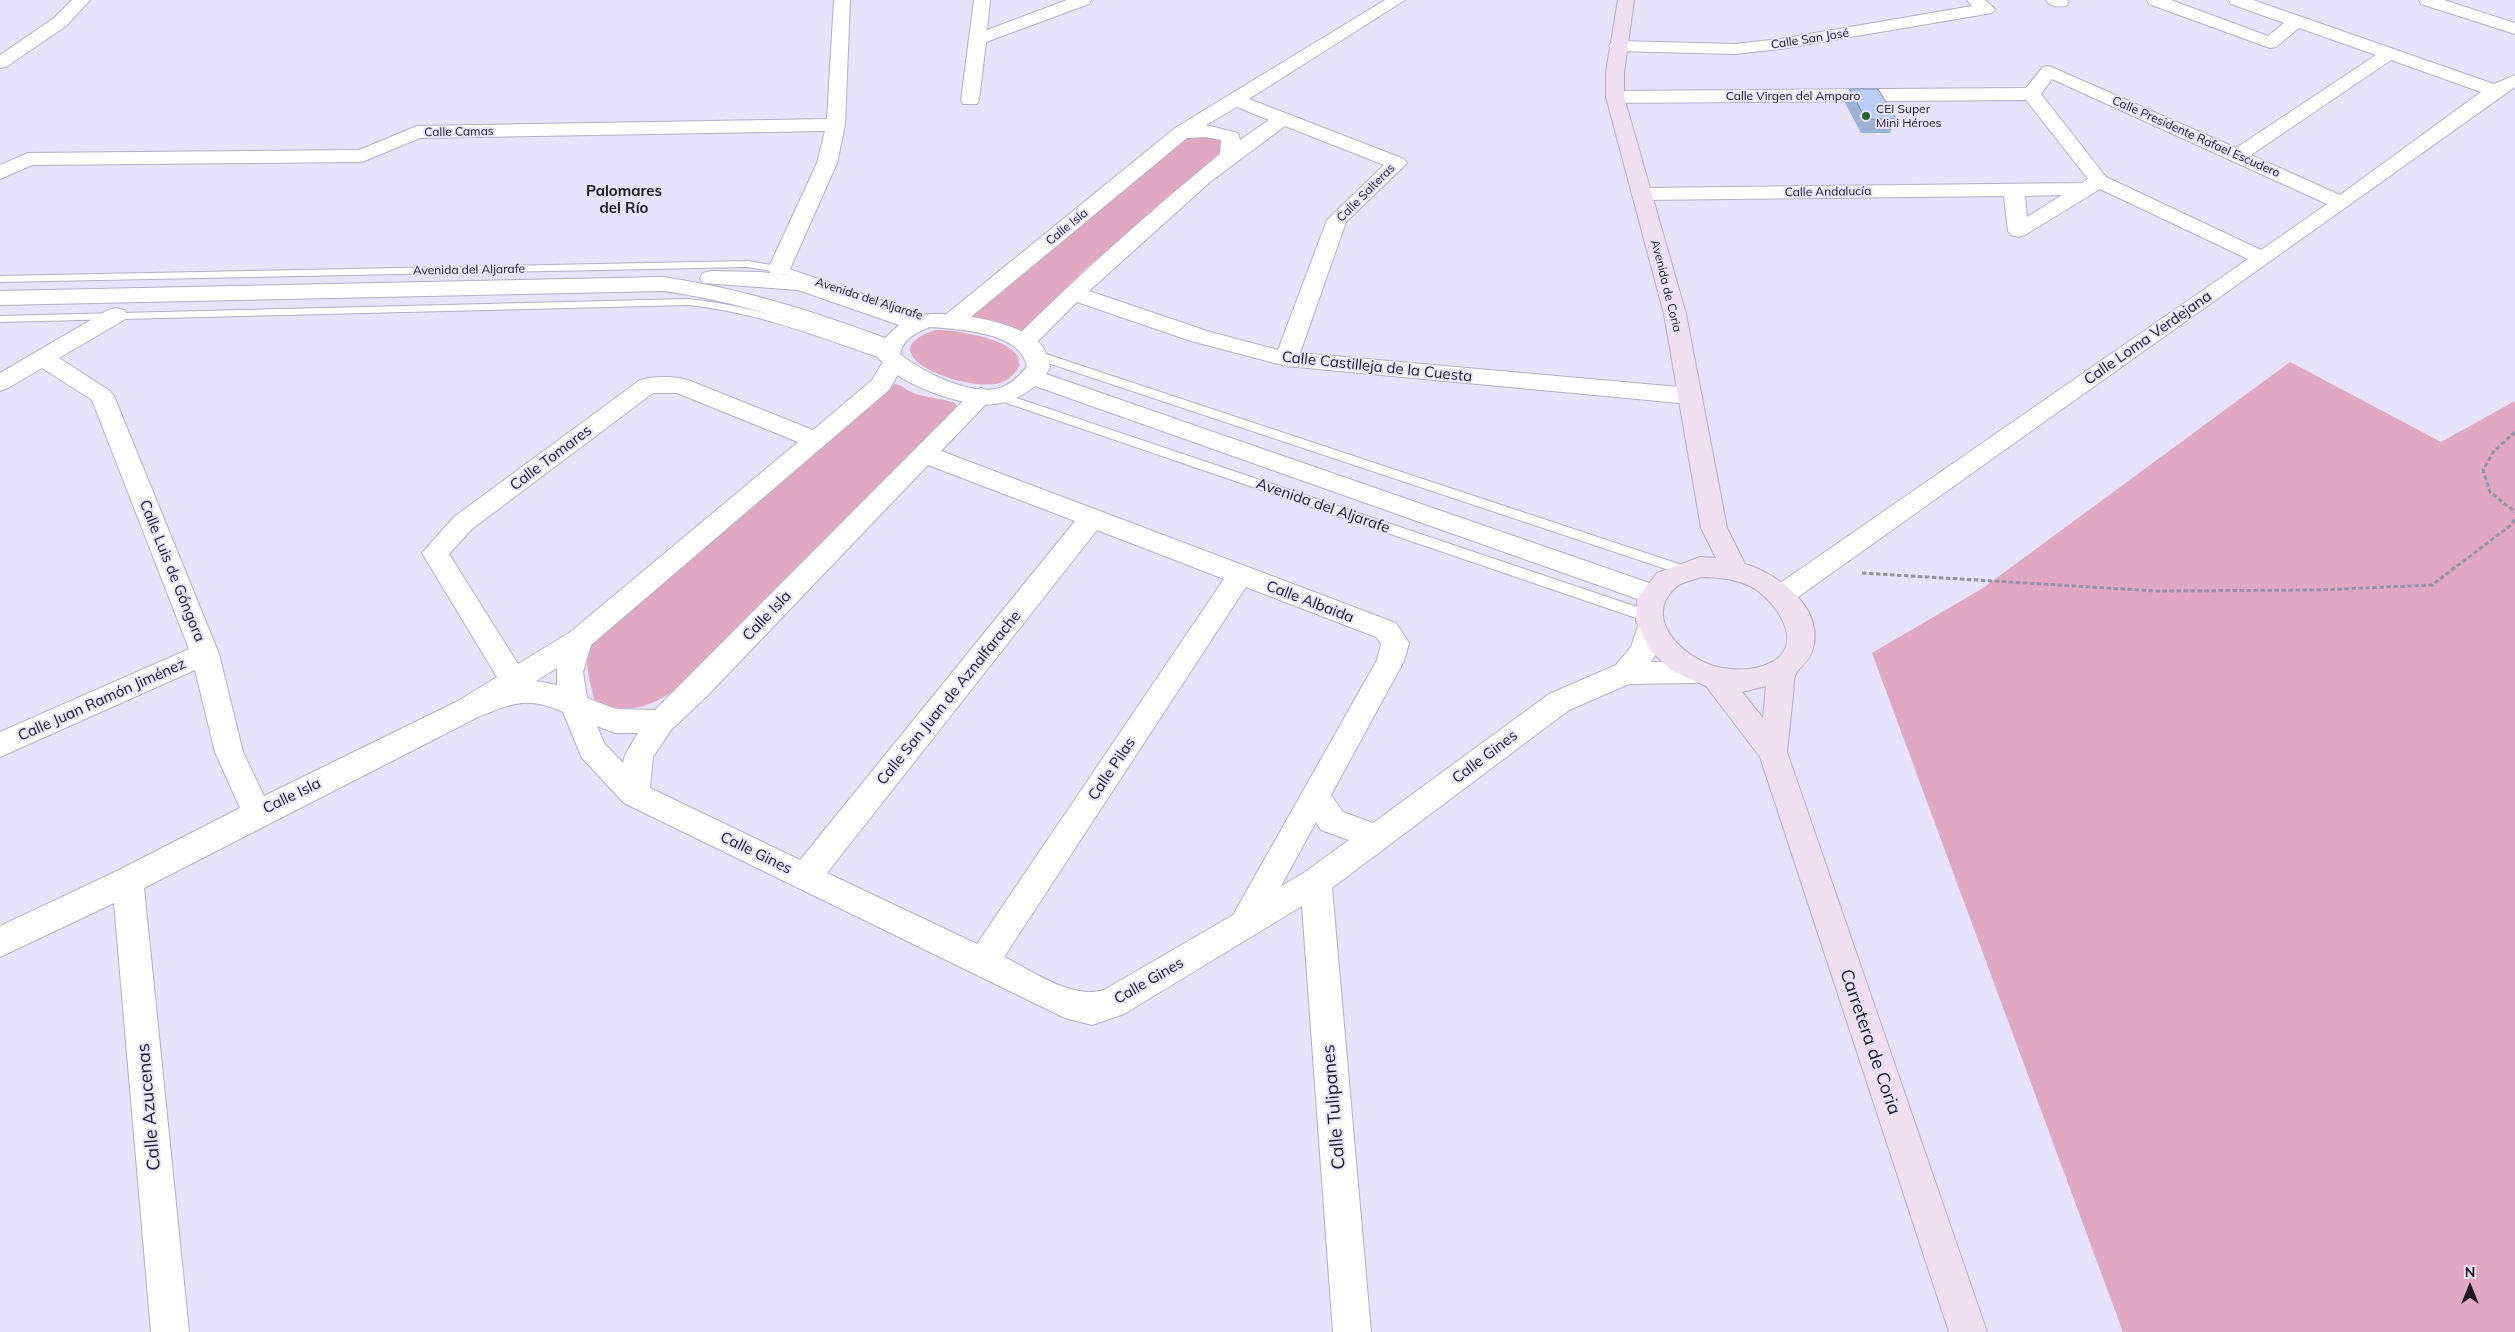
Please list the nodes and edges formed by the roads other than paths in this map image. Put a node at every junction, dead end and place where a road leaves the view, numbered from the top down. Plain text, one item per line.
1 (82, 0) edge
2 (842, 0) edge
3 (982, 0) edge
4 (1083, 0) edge
5 (1366, 0) edge
6 (1626, 0) edge
7 (1975, 0) edge
8 (2154, 0) edge
9 (2237, 0) edge
10 (2427, 0) edge
11 (1390, 4) edge
12 (2297, 21) junction
13 (2515, 29) edge
14 (978, 39) junction
15 (1618, 46) junction
16 (2389, 54) junction
17 (0, 63) edge
18 (2515, 80) edge
19 (2495, 91) junction
20 (2031, 94) junction
21 (1615, 97) junction
22 (1234, 99) junction
23 (970, 100) dead end
24 (1284, 118) junction
25 (836, 125) junction
26 (1182, 132) junction
27 (1231, 147) junction
28 (2238, 155) junction
29 (0, 173) edge
30 (2093, 185) junction
31 (2014, 191) junction
32 (1642, 194) junction
33 (2342, 203) junction
34 (2262, 258) junction
35 (779, 269) junction
36 (0, 279) edge
37 (663, 284) junction
38 (1073, 293) junction
39 (0, 298) edge
40 (116, 315) junction
41 (0, 319) edge
42 (933, 321) junction
43 (890, 355) junction
44 (1031, 358) junction
45 (44, 359) junction
46 (1286, 359) junction
47 (0, 383) edge
48 (990, 396) junction
49 (1690, 396) junction
50 (816, 440) junction
51 (924, 454) junction
52 (1092, 518) junction
53 (1684, 570) junction
54 (1735, 570) junction
55 (1240, 576) junction
56 (1782, 595) junction
57 (1650, 612) junction
58 (579, 640) junction
59 (204, 654) junction
60 (1782, 671) junction
61 (1626, 673) junction
62 (1705, 675) junction
63 (512, 680) junction
64 (574, 705) junction
65 (468, 709) junction
66 (661, 722) junction
67 (0, 745) edge
68 (1773, 752) junction
69 (634, 794) junction
70 (1314, 795) junction
71 (257, 814) junction
72 (1376, 838) junction
73 (805, 877) junction
74 (128, 881) junction
75 (1316, 882) junction
76 (1245, 922) junction
77 (0, 942) edge
78 (983, 962) junction
79 (170, 1332) edge
80 (1352, 1332) edge
81 (1968, 1332) edge

1 - 17 street
2 - 25 street
3 - 14 street
4 - 14 street
5 - 11 street
6 - 15 main road, Avenida de Coria
7 - 15 street, Calle San José
8 - 12 street
9 - 12 street
10 - 13 street
11 - 22 street, Calle Isla
12 - 16 street
14 - 23 street
15 - 21 main road, Avenida de Coria
16 - 19 street
16 - 28 street
18 - 19 street, Calle Loma Verdejana
19 - 33 street, Calle Loma Verdejana
20 - 21 street, Calle Virgen del Amparo
20 - 28 street, Calle Presidente Rafael Escudero
20 - 30 street
21 - 32 main road, Avenida de Coria
22 - 24 street, Calle Salteras
22 - 26 street, Calle Isla
22 - 27 street
24 - 27 street
24 - 46 street, Calle Salteras
25 - 29 street, Calle Camas
25 - 35 street
26 - 27 street
26 - 42 street, Calle Isla
27 - 38 street
28 - 33 street, Calle Presidente Rafael Escudero
30 - 31 street, Calle Andalucía
30 - 31 street
30 - 34 street
31 - 32 street, Calle Andalucía
32 - 49 main road, Avenida de Coria
33 - 34 street, Calle Loma Verdejana
34 - 56 street, Calle Loma Verdejana
35 - 36 lane, Avenida del Aljarafe
35 - 42 lane, Avenida del Aljarafe
37 - 39 street, Avenida del Aljarafe
37 - 42 street, Avenida del Aljarafe
37 - 43 street, Avenida del Aljarafe
38 - 44 street
38 - 46 street, Calle Castilleja de la Cuesta
40 - 41 lane, Avenida del Aljarafe
40 - 43 lane, Avenida del Aljarafe
40 - 45 street
42 - 43 street, Avenida del Aljarafe
42 - 44 street, Avenida del Aljarafe
43 - 48 street, Avenida del Aljarafe
43 - 50 street, Calle Isla
44 - 48 street
44 - 53 lane, Avenida del Aljarafe
44 - 57 street, Avenida del Aljarafe
45 - 47 street
45 - 59 street, Calle Luis de Góngora
46 - 49 street, Calle Castilleja de la Cuesta
48 - 51 street, Calle Isla
48 - 57 lane, Avenida del Aljarafe
49 - 54 main road, Avenida de Coria
50 - 58 street, Calle Isla
50 - 63 street, Calle Tomares
51 - 52 street, Calle Albaida
51 - 66 street, Calle Isla
52 - 55 street, Calle Albaida
52 - 73 street, Calle San Juan de Aznalfarache
53 - 54 main road
53 - 57 main road
54 - 56 main road
55 - 70 street, Calle Albaida
55 - 78 street, Calle Pilas
56 - 60 main road
57 - 61 street
57 - 62 main road
58 - 63 street, Calle Isla
58 - 64 street
59 - 67 street, Calle Juan Ramón Jiménez
59 - 71 street, Calle Luis de Góngora
60 - 62 main road
60 - 68 main road, Carretera de Coria
61 - 62 street
61 - 72 street, Calle Gines
62 - 68 main road, Carretera de Coria
63 - 65 street, Calle Isla
64 - 65 street
64 - 66 street
64 - 69 street
65 - 71 street, Calle Isla
66 - 69 street, Calle Isla
68 - 81 main road, Carretera de Coria
69 - 73 street, Calle Gines
70 - 72 street
70 - 76 street, Calle Albaida
71 - 74 street, Calle Isla
72 - 75 street, Calle Gines
73 - 78 street, Calle Gines
74 - 77 street, Calle Isla
74 - 79 street, Calle Azucenas
75 - 76 street, Calle Gines
75 - 80 street, Calle Tulipanes
76 - 78 street, Calle Gines

